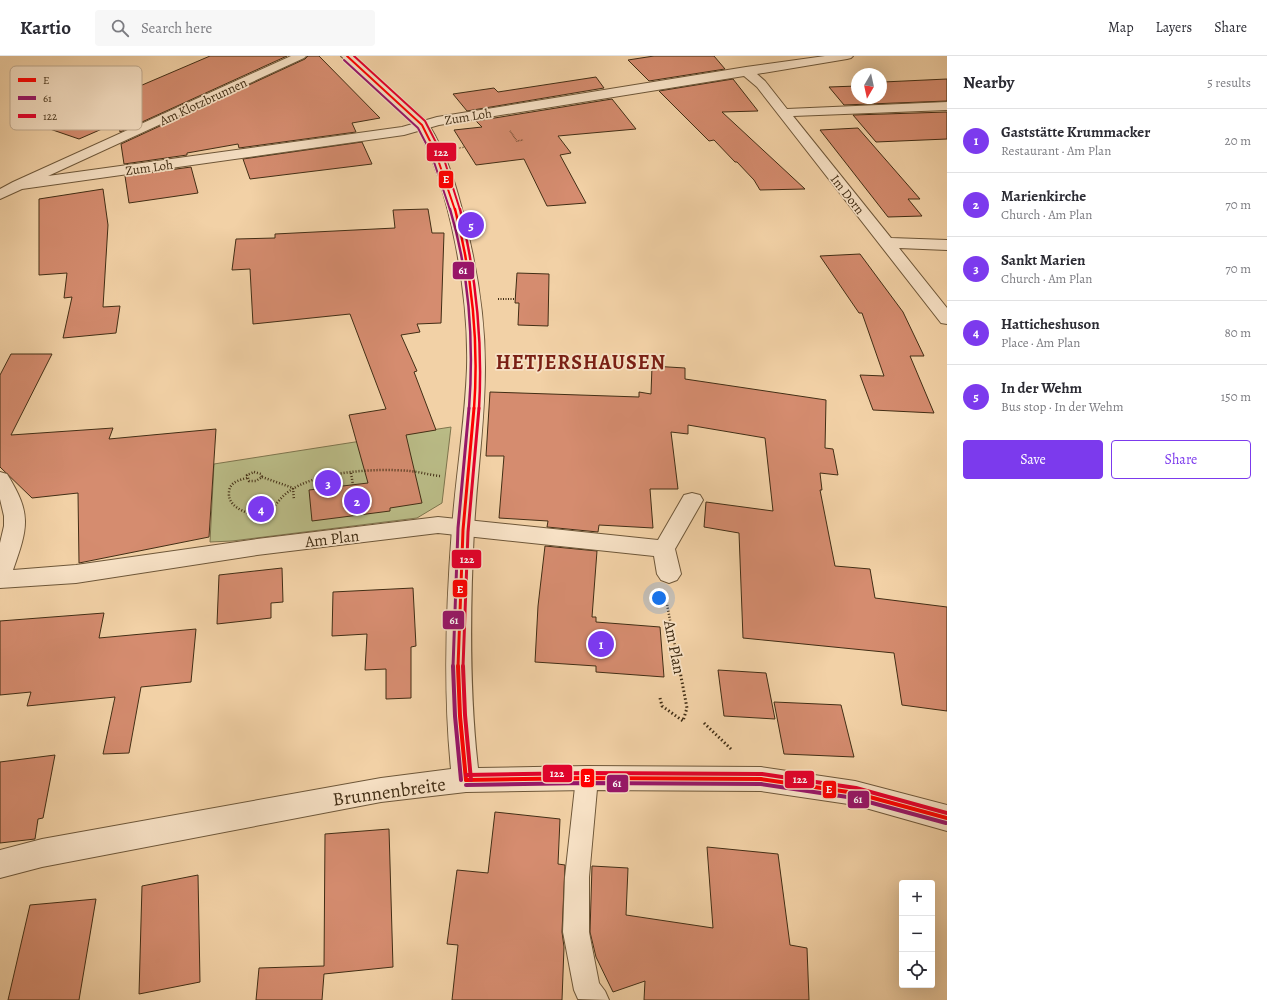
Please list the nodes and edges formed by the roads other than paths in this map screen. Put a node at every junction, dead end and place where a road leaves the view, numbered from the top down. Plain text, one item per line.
1 (300, 56) edge
2 (346, 56) edge
3 (847, 56) edge
4 (746, 72) junction
5 (947, 106) edge
6 (783, 113) junction
7 (422, 125) junction
8 (142, 128) edge
9 (138, 130) edge
10 (18, 185) junction
11 (0, 195) edge
12 (886, 243) junction
13 (947, 245) edge
14 (947, 319) edge
15 (0, 479) edge
16 (692, 500) dead end
17 (463, 528) junction
18 (664, 549) junction
19 (0, 574) edge
20 (669, 574) road end
21 (0, 579) edge
22 (586, 778) junction
23 (466, 780) junction
24 (947, 818) edge
25 (0, 864) edge
26 (596, 1000) edge

1 - 8 street, Am Klotzbrunnen
2 - 7 street
3 - 4 street, Zum Loh
4 - 6 street, Im Dorn
4 - 7 street, Zum Loh
5 - 6 street
6 - 12 street, Im Dorn
7 - 10 street, Zum Loh
7 - 17 street
9 - 10 street, Am Klotzbrunnen
10 - 11 street, Am Klotzbrunnen
12 - 13 street
12 - 14 street, Im Dorn
15 - 19 street
16 - 18 street
17 - 18 street, Am Plan
17 - 21 street, Am Plan
17 - 23 street
18 - 20 street
22 - 23 street, Brunnenbreite
22 - 24 street, Brunnenbreite
22 - 26 lane
23 - 25 street, Brunnenbreite

